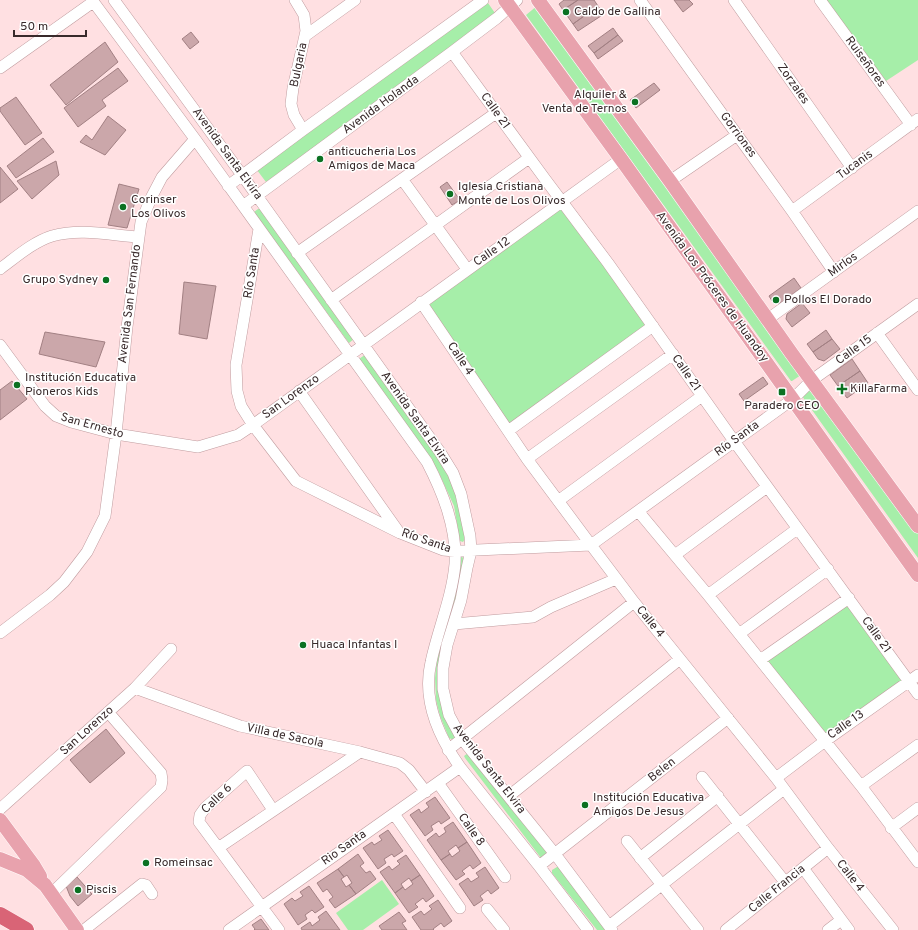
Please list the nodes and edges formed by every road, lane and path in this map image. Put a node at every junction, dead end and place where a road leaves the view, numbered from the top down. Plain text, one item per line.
1 (114, 0) edge
2 (295, 0) edge
3 (355, 0) edge
4 (483, 0) edge
5 (538, 0) edge
6 (640, 0) edge
7 (734, 0) edge
8 (820, 0) edge
9 (93, 1) edge
10 (510, 2) edge
11 (305, 36) junction
12 (452, 52) junction
13 (0, 68) edge
14 (496, 113) junction
15 (914, 122) edge
16 (303, 130) junction
17 (737, 135) junction
18 (194, 139) junction
19 (529, 158) junction
20 (621, 159) junction
21 (852, 168) junction
22 (242, 175) junction
23 (402, 179) junction
24 (670, 181) junction
25 (228, 186) junction
26 (257, 196) junction
27 (562, 202) junction
28 (243, 206) junction
29 (792, 211) junction
30 (918, 211) edge
31 (435, 225) junction
32 (259, 229) junction
33 (138, 237) junction
34 (297, 253) junction
35 (0, 269) edge
36 (467, 269) junction
37 (834, 272) junction
38 (331, 300) junction
39 (421, 302) junction
40 (918, 304) edge
41 (768, 319) junction
42 (653, 326) junction
43 (877, 334) junction
44 (363, 344) junction
45 (0, 345) edge
46 (673, 354) junction
47 (349, 355) junction
48 (812, 380) junction
49 (918, 390) edge
50 (299, 391) junction
51 (702, 396) junction
52 (793, 399) junction
53 (253, 425) junction
54 (508, 431) junction
55 (116, 434) junction
56 (216, 442) joint
57 (734, 442) junction
58 (527, 459) junction
59 (767, 487) junction
60 (558, 501) junction
61 (638, 511) junction
62 (918, 526) edge
63 (797, 529) junction
64 (400, 533) junction
65 (591, 545) junction
66 (455, 551) junction
67 (471, 551) junction
68 (674, 555) junction
69 (828, 569) junction
70 (918, 575) edge
71 (616, 579) junction
72 (708, 595) junction
73 (849, 598) junction
74 (634, 602) junction
75 (454, 624) junction
76 (2, 629) edge
77 (739, 634) junction
78 (171, 649) dead end
79 (680, 659) junction
80 (760, 660) junction
81 (914, 678) edge
82 (135, 688) junction
83 (918, 694) edge
84 (108, 712) junction
85 (728, 718) junction
86 (462, 739) junction
87 (825, 741) junction
88 (918, 745) edge
89 (448, 750) junction
90 (360, 752) junction
91 (460, 767) junction
92 (702, 777) dead end
93 (776, 778) junction
94 (438, 783) junction
95 (860, 786) junction
96 (784, 789) junction
97 (426, 792) junction
98 (508, 796) junction
99 (718, 796) junction
100 (918, 808) edge
101 (0, 809) edge
102 (273, 810) junction
103 (394, 814) junction
104 (0, 820) edge
105 (739, 824) junction
106 (891, 828) junction
107 (627, 841) dead end
108 (218, 848) junction
109 (828, 848) junction
110 (555, 854) junction
111 (640, 858) junction
112 (0, 859) edge
113 (918, 862) edge
114 (539, 866) junction
115 (803, 868) junction
116 (504, 877) dead end
117 (785, 882) junction
118 (662, 885) junction
119 (48, 890) junction
120 (152, 894) dead end
121 (262, 906) junction
122 (460, 908) dead end
123 (487, 909) dead end
124 (0, 916) edge
125 (841, 920) junction
126 (0, 925) edge
127 (611, 928) edge
128 (730, 929) edge
129 (4, 930) edge
130 (26, 930) edge
131 (77, 930) edge
132 (84, 930) edge
133 (229, 930) edge
134 (279, 930) edge
135 (504, 930) edge
136 (588, 930) edge
137 (698, 930) edge
138 (828, 930) edge
139 (849, 930) edge
140 (892, 930) edge

1 - 22 street, Avenida Santa Elvira
2 - 11 street, Bulgaria
3 - 11 street
4 - 16 street
5 - 24 main road
6 - 17 street, Gorriones
7 - 21 street, Zorzales
8 - 15 street, Ruiseñores
9 - 13 street
9 - 18 street, Avenida Santa Elvira
10 - 12 street, Avenida Holanda
10 - 20 main road, Avenida Los Próceres de Huandoy
11 - 16 street, Bulgaria
12 - 14 street, Calle 21
12 - 26 street, Avenida Holanda
14 - 19 street, Calle 21
14 - 23 street
15 - 21 street, Tucanis
16 - 22 street
17 - 24 street
17 - 29 street, Gorriones
18 - 25 street, Avenida Santa Elvira
18 - 33 street, Avenida San Fernando
19 - 27 street, Calle 21
19 - 31 street
20 - 27 street, Calle 12
20 - 52 main road, Avenida Los Próceres de Huandoy
21 - 29 street, Tucanis
22 - 25 street
22 - 26 street, Avenida Santa Elvira
23 - 31 street
23 - 34 street
24 - 41 main road
25 - 28 street, Avenida Santa Elvira
26 - 28 street, Avenida Holanda
26 - 34 street, Avenida Santa Elvira
27 - 36 street, Calle 12
27 - 42 street, Calle 21
28 - 32 street, Avenida Santa Elvira
29 - 37 street, Gorriones
30 - 37 street, Mirlos
31 - 36 street
31 - 38 street
32 - 47 street, Avenida Santa Elvira
32 - 53 street, Río Santa
33 - 35 street
33 - 55 street, Avenida San Fernando
34 - 38 street, Avenida Santa Elvira
36 - 39 street, Calle 12
37 - 41 street, Mirlos
38 - 44 street, Avenida Santa Elvira
39 - 44 street, Calle 12
39 - 54 street, Calle 4
40 - 43 street, Calle 15
41 - 48 main road
42 - 46 street, Calle 21
42 - 54 street
43 - 48 street, Calle 15
43 - 49 street
44 - 47 street, San Lorenzo
44 - 67 street, Avenida Santa Elvira
45 - 55 street, San Ernesto
46 - 51 street, Calle 21
46 - 58 street
47 - 50 street, San Lorenzo
47 - 66 street, Avenida Santa Elvira
48 - 52 street, Calle 15
48 - 62 main road
50 - 53 street, San Lorenzo
50 - 64 street
51 - 57 street, Calle 21
51 - 60 street
52 - 57 street, Río Santa
52 - 70 main road, Avenida Los Próceres de Huandoy
53 - 56 street, San Lorenzo
53 - 64 street, Río Santa
54 - 58 street, Calle 4
55 - 56 street, San Ernesto
55 - 76 street, Avenida San Fernando
57 - 59 street, Calle 21
57 - 61 street, Río Santa
58 - 60 street, Calle 4
59 - 63 street, Calle 21
59 - 68 street
60 - 65 street, Calle 4
61 - 65 street, Río Santa
61 - 68 street
63 - 69 street, Calle 21
63 - 72 street
64 - 66 street, Río Santa
65 - 67 street, Río Santa
65 - 71 street, Calle 4
66 - 67 street, Río Santa
66 - 89 street, Avenida Santa Elvira
67 - 75 street, Avenida Santa Elvira
68 - 72 street
69 - 73 street, Calle 21
69 - 77 street
71 - 74 street, Calle 4
71 - 75 street
72 - 77 street
73 - 80 street
73 - 81 street, Calle 21
74 - 79 street, Calle 4
74 - 86 street
75 - 86 street, Avenida Santa Elvira
77 - 80 street
78 - 82 street, San Lorenzo
79 - 85 street, Calle 4
79 - 98 street
80 - 87 street
81 - 83 street, Calle 21
81 - 87 street, Calle 13
82 - 84 street, San Lorenzo
82 - 90 street, Villa de Sacola
84 - 101 street, San Lorenzo
84 - 119 street
85 - 93 street, Calle 4
85 - 110 street, Belen
86 - 89 street
86 - 98 street, Avenida Santa Elvira
87 - 93 street, Calle 13
87 - 95 street
88 - 95 street
89 - 91 street, Avenida Santa Elvira
90 - 97 street, Villa de Sacola
90 - 102 street
91 - 94 street, Rio Santa
91 - 114 street, Avenida Santa Elvira
92 - 99 street
93 - 96 street, Calle 4
94 - 97 street, Rio Santa
94 - 116 street, Calle 8
95 - 106 street
96 - 105 street
96 - 109 street, Calle 4
97 - 103 street, Rio Santa
98 - 110 street, Avenida Santa Elvira
99 - 105 street
99 - 111 street
100 - 106 street
102 - 108 street
102 - 108 street, Calle 6
103 - 121 street, Rio Santa
103 - 122 street
104 - 119 main road
105 - 117 street
105 - 118 street
106 - 113 street
107 - 111 street
108 - 121 street, Calle 6
109 - 115 street, Calle Francia
109 - 140 street, Calle 4
110 - 114 street, Belen
110 - 127 street, Avenida Santa Elvira
111 - 118 street
112 - 119 main road
114 - 136 street, Avenida Santa Elvira
115 - 117 street, Calle Francia
115 - 125 street
117 - 128 street, Calle Francia
118 - 127 street
118 - 137 street
119 - 131 main road
120 - 132 street
121 - 133 street, Rio Santa
121 - 134 street, Calle 6
123 - 135 street
124 - 130 highway
125 - 138 street
125 - 139 street
126 - 129 highway

